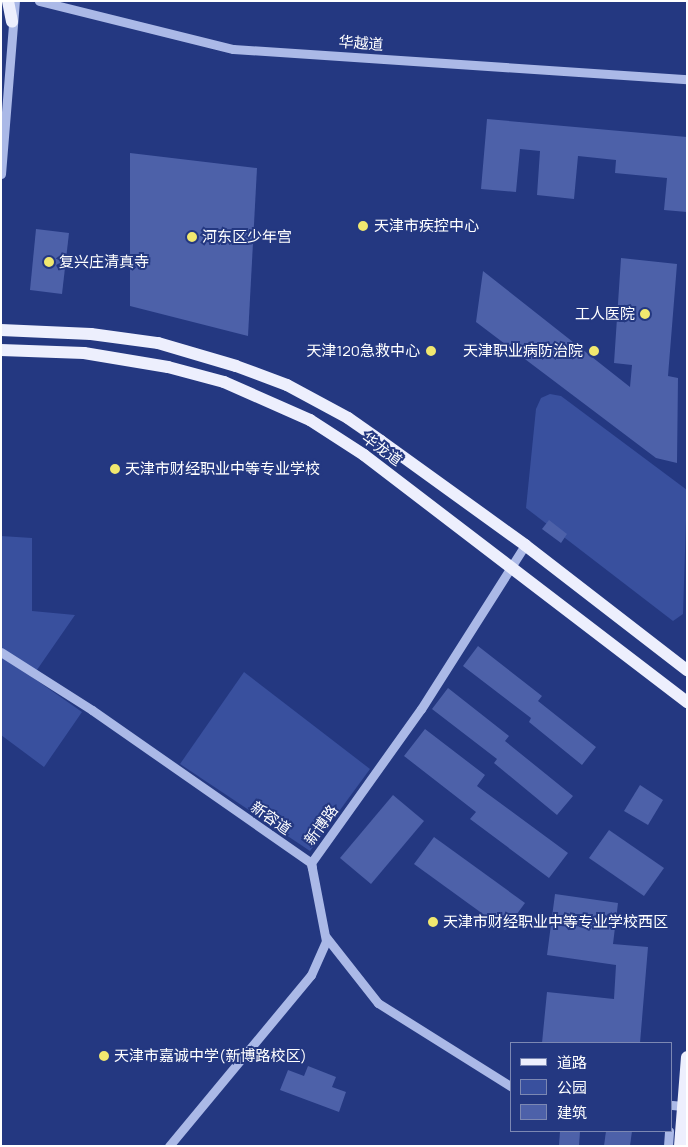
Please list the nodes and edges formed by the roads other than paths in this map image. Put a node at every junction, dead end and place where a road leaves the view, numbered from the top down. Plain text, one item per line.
1 (8, 1) edge
2 (16, 1) edge
3 (39, 1) edge
4 (12, 22) junction
5 (687, 79) edge
6 (1, 174) edge
7 (1, 330) edge
8 (1, 350) edge
9 (525, 545) junction
10 (511, 566) junction
11 (1, 652) edge
12 (687, 670) edge
13 (687, 702) edge
14 (311, 863) junction
15 (326, 941) junction
16 (687, 1057) edge
17 (510, 1086) edge
18 (677, 1105) edge
19 (669, 1132) edge
20 (170, 1146) edge
21 (668, 1146) edge
22 (680, 1146) edge

1 - 4 main road
2 - 4 street
3 - 5 street, 华越道
4 - 6 street
7 - 9 main road
8 - 10 main road, 华龙道
9 - 10 street, 新博路
9 - 12 main road
10 - 13 main road, 华龙道
10 - 14 street, 新博路
11 - 14 street, 新容道
14 - 15 street, 新博路
15 - 17 street
15 - 20 street
16 - 18 main road
18 - 22 main road
19 - 21 street

